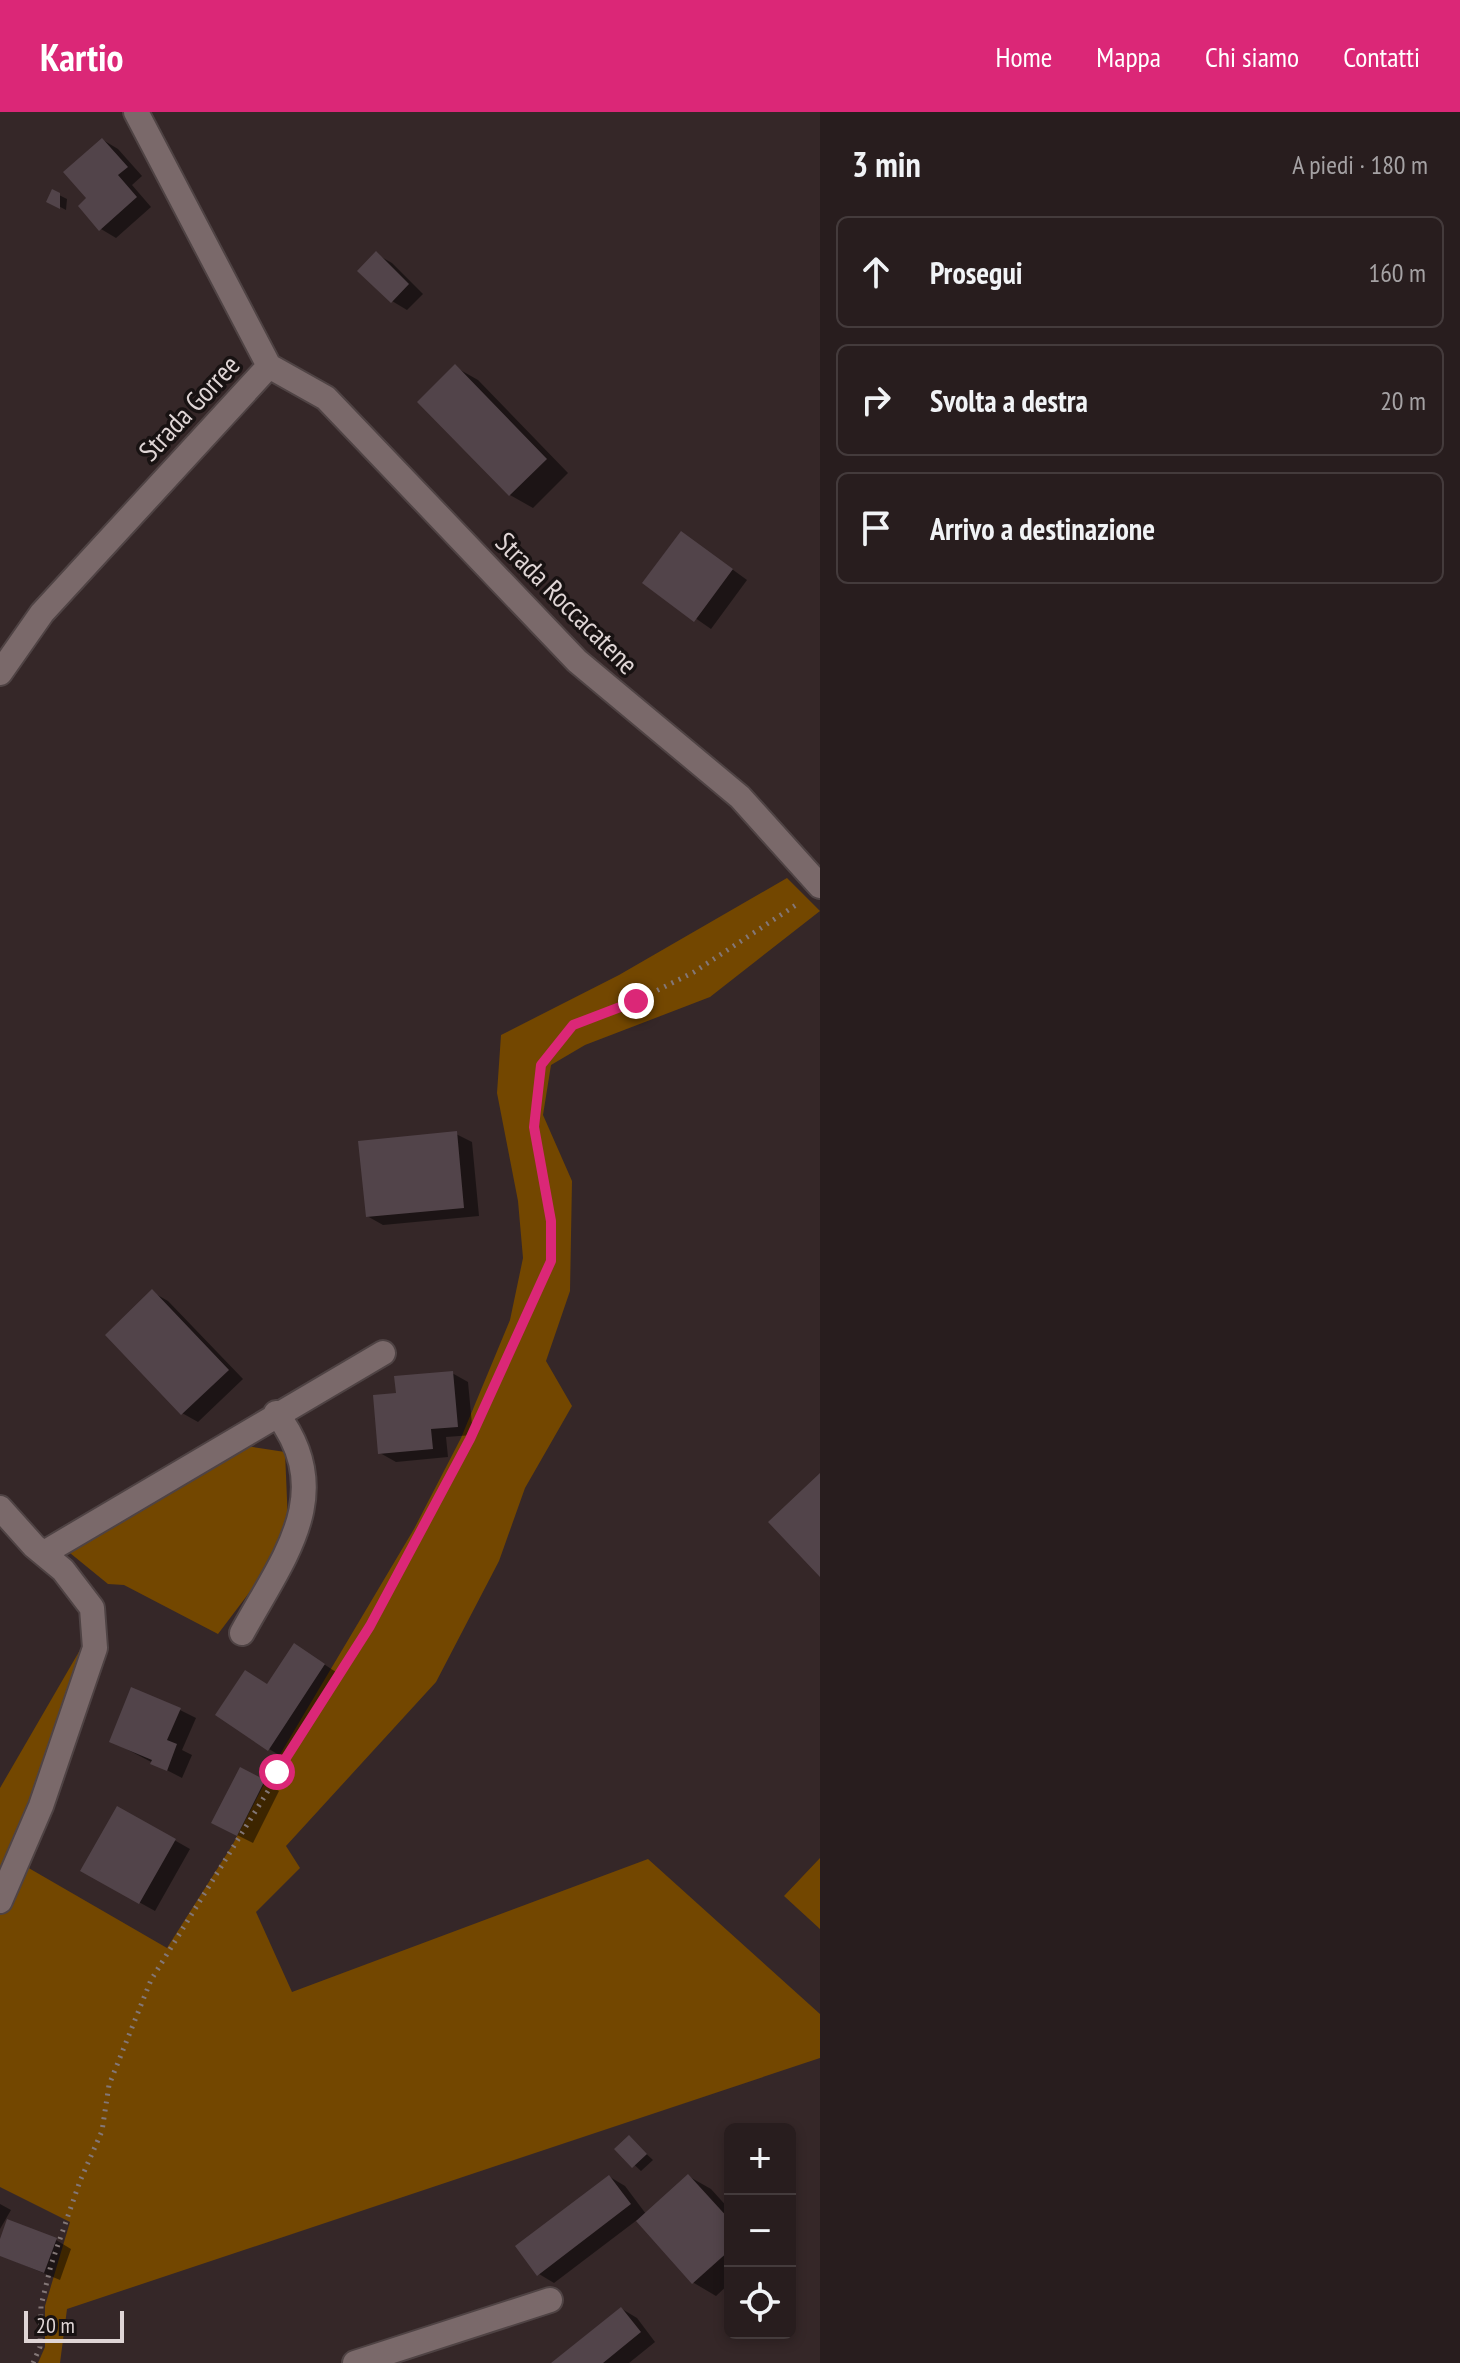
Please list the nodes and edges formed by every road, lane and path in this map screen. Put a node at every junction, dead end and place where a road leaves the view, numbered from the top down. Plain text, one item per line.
1 (136, 112) edge
2 (269, 366) junction
3 (0, 673) edge
4 (820, 886) edge
5 (383, 1353) dead end
6 (276, 1413) junction
7 (0, 1508) edge
8 (44, 1553) junction
9 (242, 1633) dead end
10 (0, 1901) edge
11 (550, 2300) dead end
12 (33, 2363) edge
13 (355, 2363) edge

1 - 2 street, Strada Gorree
2 - 3 street, Strada Gorree
2 - 4 street, Strada Roccacatene
4 - 12 path
5 - 6 street
6 - 8 street
6 - 9 street
7 - 8 street
8 - 10 street
11 - 13 street

